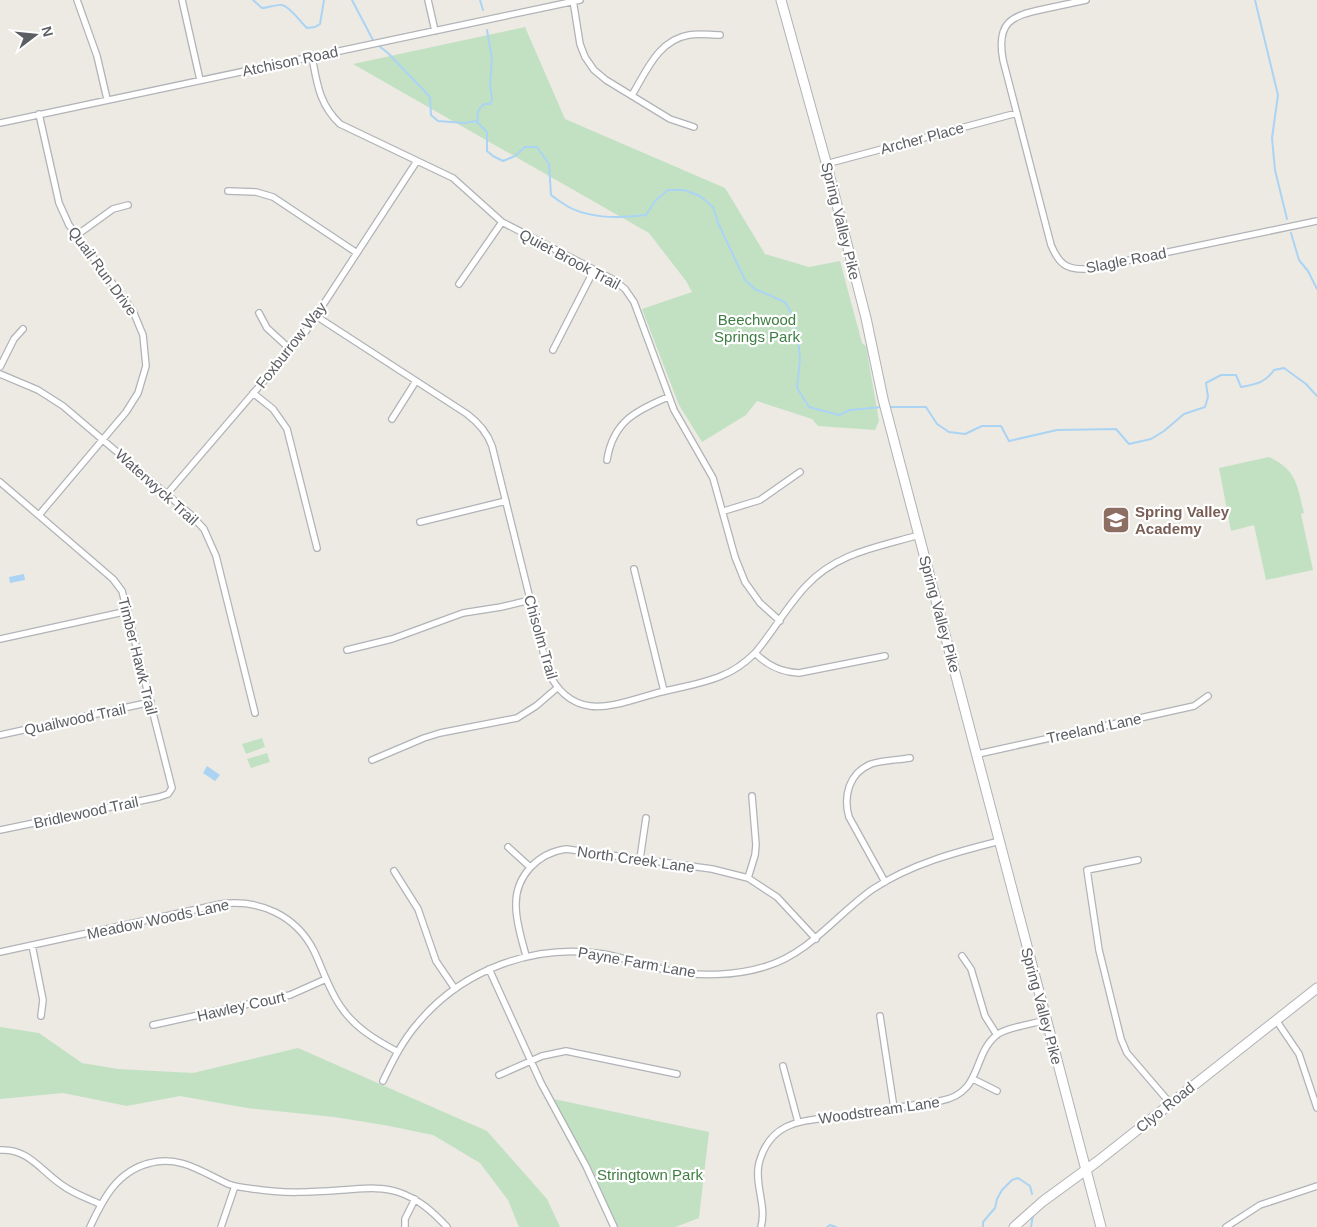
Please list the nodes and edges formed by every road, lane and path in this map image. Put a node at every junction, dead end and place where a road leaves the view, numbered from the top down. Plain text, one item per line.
1 (77, 0) edge
2 (182, 0) edge
3 (428, 0) edge
4 (580, 0) edge
5 (781, 0) edge
6 (1086, 0) edge
7 (573, 1) edge
8 (435, 31) junction
9 (720, 35) dead end
10 (312, 56) junction
11 (200, 80) junction
12 (632, 95) junction
13 (107, 100) junction
14 (1017, 113) junction
15 (39, 114) junction
16 (0, 123) edge
17 (694, 127) dead end
18 (417, 161) junction
19 (826, 164) junction
20 (228, 191) dead end
21 (128, 205) dead end
22 (1317, 221) edge
23 (502, 222) junction
24 (77, 235) junction
25 (358, 253) junction
26 (594, 270) junction
27 (459, 284) dead end
28 (259, 313) dead end
29 (316, 316) junction
30 (23, 329) dead end
31 (291, 350) junction
32 (553, 350) dead end
33 (0, 367) edge
34 (0, 374) edge
35 (416, 380) junction
36 (253, 393) junction
37 (668, 397) junction
38 (392, 419) dead end
39 (103, 440) junction
40 (607, 460) dead end
41 (800, 472) dead end
42 (0, 482) edge
43 (167, 494) junction
44 (506, 502) junction
45 (724, 511) junction
46 (39, 515) junction
47 (420, 522) dead end
48 (919, 535) junction
49 (317, 548) dead end
50 (634, 569) dead end
51 (530, 600) junction
52 (128, 612) junction
53 (780, 621) junction
54 (0, 639) edge
55 (347, 650) dead end
56 (755, 653) junction
57 (885, 656) dead end
58 (557, 688) junction
59 (664, 692) junction
60 (1208, 696) dead end
61 (151, 702) junction
62 (255, 713) dead end
63 (0, 735) edge
64 (978, 754) junction
65 (910, 758) dead end
66 (372, 760) dead end
67 (170, 792) joint
68 (752, 796) dead end
69 (646, 818) dead end
70 (0, 830) edge
71 (1000, 841) junction
72 (508, 847) dead end
73 (640, 859) junction
74 (1138, 860) dead end
75 (530, 867) junction
76 (394, 871) dead end
77 (748, 878) junction
78 (885, 882) junction
79 (816, 939) junction
80 (32, 945) junction
81 (0, 952) edge
82 (526, 956) junction
83 (962, 956) dead end
84 (490, 969) junction
85 (326, 980) junction
86 (1317, 988) edge
87 (455, 989) junction
88 (41, 1016) dead end
89 (880, 1016) dead end
90 (1046, 1020) junction
91 (1276, 1020) junction
92 (153, 1025) dead end
93 (997, 1035) junction
94 (398, 1052) junction
95 (531, 1062) junction
96 (783, 1066) dead end
97 (677, 1074) dead end
98 (499, 1075) dead end
99 (973, 1079) junction
100 (384, 1081) dead end
101 (997, 1091) dead end
102 (1170, 1104) junction
103 (894, 1108) junction
104 (1317, 1108) edge
105 (798, 1122) junction
106 (0, 1150) edge
107 (1086, 1170) junction
108 (235, 1186) junction
109 (1317, 1186) edge
110 (415, 1199) junction
111 (100, 1204) junction
112 (90, 1227) edge
113 (221, 1227) edge
114 (404, 1227) edge
115 (447, 1227) edge
116 (614, 1227) edge
117 (761, 1227) edge
118 (1014, 1227) edge
119 (1101, 1227) edge
120 (1226, 1227) edge

1 - 13 street
2 - 11 street
3 - 8 street
4 - 7 street, Atchison Road
5 - 19 street, Spring Valley Pike
6 - 14 street, Slagle Road
7 - 8 street, Atchison Road
7 - 12 street
8 - 10 street, Atchison Road
9 - 12 street
10 - 11 street, Atchison Road
10 - 18 street, Quiet Brook Trail
11 - 13 street, Atchison Road
12 - 17 street
13 - 15 street, Atchison Road
14 - 19 street, Archer Place
14 - 22 street, Slagle Road
15 - 16 street, Atchison Road
15 - 24 street, Quail Run Drive
18 - 23 street, Quiet Brook Trail
18 - 25 street, Foxburrow Way
19 - 48 street, Spring Valley Pike
20 - 25 street
21 - 24 street
23 - 26 street, Quiet Brook Trail
23 - 27 street
24 - 39 street, Quail Run Drive
25 - 29 street, Foxburrow Way
26 - 32 street
26 - 37 street, Quiet Brook Trail
28 - 31 street
29 - 31 street, Foxburrow Way
29 - 35 street, Chisolm Trail
30 - 33 street
31 - 36 street, Foxburrow Way
34 - 39 street, Waterwyck Trail
35 - 38 street
35 - 44 street, Chisolm Trail
36 - 43 street, Foxburrow Way
36 - 49 street
37 - 40 street
37 - 45 street, Quiet Brook Trail
39 - 43 street, Waterwyck Trail
39 - 46 street, Quail Run Drive
41 - 45 street
42 - 46 street, Timber Hawk Trail
43 - 62 street, Waterwyck Trail
44 - 47 street
44 - 51 street, Chisolm Trail
45 - 53 street, Quiet Brook Trail
46 - 52 street, Timber Hawk Trail
48 - 53 street, Chisolm Trail
48 - 64 street, Spring Valley Pike
50 - 59 street
51 - 55 street
51 - 58 street, Chisolm Trail
52 - 54 street
52 - 61 street, Timber Hawk Trail
53 - 56 street, Chisolm Trail
56 - 57 street
56 - 59 street, Chisolm Trail
58 - 59 street, Chisolm Trail
58 - 66 street
60 - 64 street, Treeland Lane
61 - 63 street, Quailwood Trail
61 - 67 street, Timber Hawk Trail
64 - 71 street, Spring Valley Pike
65 - 78 street
67 - 70 street, Bridlewood Trail
68 - 77 street
69 - 73 street
71 - 78 street, Payne Farm Lane
71 - 90 street, Spring Valley Pike
72 - 75 street
73 - 75 street, North Creek Lane
73 - 77 street, North Creek Lane
74 - 102 street
75 - 82 street
76 - 87 street
77 - 79 street, North Creek Lane
78 - 79 street, Payne Farm Lane
79 - 82 street, Payne Farm Lane
80 - 81 street, Meadow Woods Lane
80 - 85 street, Meadow Woods Lane
80 - 88 street
82 - 84 street, Payne Farm Lane
83 - 93 street
84 - 87 street, Payne Farm Lane
84 - 95 street
85 - 92 street, Hawley Court
85 - 94 street, Meadow Woods Lane
86 - 91 street, Clyo Road
87 - 94 street, Payne Farm Lane
89 - 103 street
90 - 93 street
90 - 107 street, Spring Valley Pike
91 - 102 street, Clyo Road
91 - 104 street
93 - 99 street, Woodstream Lane
94 - 100 street, Payne Farm Lane
95 - 97 street
95 - 98 street
95 - 116 street
96 - 105 street
99 - 101 street
99 - 103 street, Woodstream Lane
102 - 107 street, Clyo Road
103 - 105 street, Woodstream Lane
105 - 117 street, Woodstream Lane
106 - 111 street
107 - 118 street, Clyo Road
107 - 119 street, Spring Valley Pike
108 - 110 street
108 - 111 street
108 - 113 street
109 - 120 street
110 - 114 street
110 - 115 street
111 - 112 street

